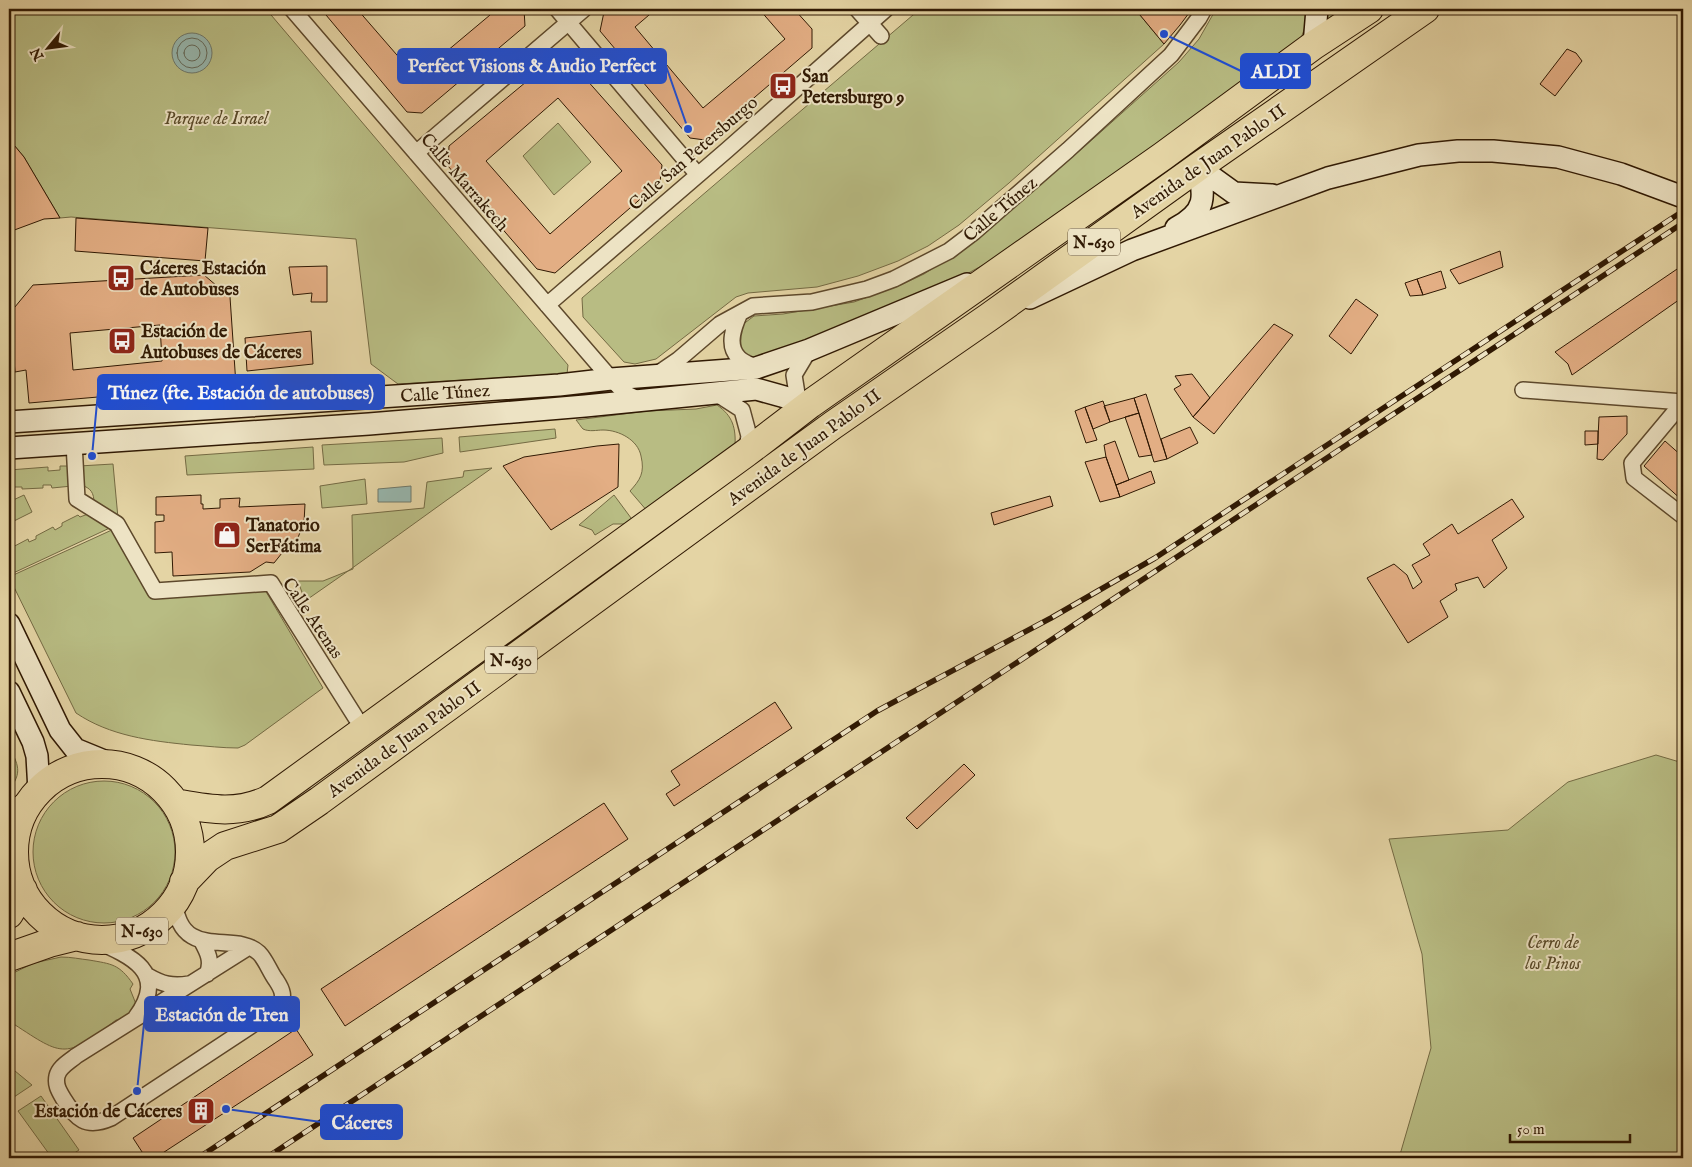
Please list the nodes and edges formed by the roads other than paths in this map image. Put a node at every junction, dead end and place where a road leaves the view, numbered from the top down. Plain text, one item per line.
1 (292, 9) edge
2 (557, 9) edge
3 (584, 9) edge
4 (857, 9) edge
5 (886, 9) edge
6 (1204, 9) edge
7 (1317, 9) edge
8 (1370, 9) edge
9 (1426, 9) edge
10 (568, 22) junction
11 (870, 23) junction
12 (881, 36) dead end
13 (1314, 45) junction
14 (416, 153) junction
15 (1163, 156) junction
16 (1198, 167) junction
17 (698, 175) junction
18 (1282, 195) junction
19 (1680, 195) edge
20 (1132, 250) junction
21 (997, 272) junction
22 (547, 305) junction
23 (740, 314) junction
24 (990, 317) junction
25 (809, 350) junction
26 (756, 368) junction
27 (654, 377) junction
28 (611, 379) junction
29 (1523, 390) dead end
30 (717, 394) junction
31 (355, 399) junction
32 (642, 400) junction
33 (804, 402) junction
34 (1683, 402) edge
35 (585, 406) junction
36 (9, 422) edge
37 (369, 424) junction
38 (833, 425) junction
39 (74, 443) junction
40 (10, 448) edge
41 (746, 453) junction
42 (1683, 516) edge
43 (9, 624) edge
44 (9, 692) edge
45 (356, 718) dead end
46 (114, 765) junction
47 (35, 796) junction
48 (175, 803) junction
49 (9, 816) edge
50 (16, 876) edge
51 (179, 893) junction
52 (9, 914) edge
53 (85, 938) junction
54 (201, 940) junction
55 (249, 947) junction
56 (9, 957) edge
57 (207, 974) junction
58 (148, 976) junction
59 (192, 983) junction
60 (134, 1020) junction

1 - 14 street, Calle Marrakech
2 - 10 street
3 - 10 street
4 - 11 street
5 - 11 street, Calle San Petersburgo
6 - 23 street, Calle Túnez
7 - 13 main road
8 - 13 highway, Avenida de Juan Pablo II / N-630
9 - 16 highway, Avenida de Juan Pablo II / N-630
10 - 14 street
10 - 17 street
11 - 12 street
11 - 17 street, Calle San Petersburgo
13 - 15 highway, Avenida de Juan Pablo II / N-630
14 - 22 street, Calle Marrakech
15 - 16 highway
15 - 21 highway, Avenida de Juan Pablo II / N-630
16 - 18 main road
16 - 20 main road
16 - 24 highway, Avenida de Juan Pablo II / N-630
17 - 22 street, Calle San Petersburgo
18 - 19 main road
18 - 20 main road
20 - 24 main road
21 - 25 main road, Calle Túnez
21 - 33 highway, Avenida de Juan Pablo II / N-630
22 - 28 street, Calle Marrakech
23 - 26 street
23 - 27 street, Calle Túnez
24 - 38 highway, Avenida de Juan Pablo II / N-630
25 - 26 main road, Calle Túnez
25 - 33 street
26 - 27 main road, Calle Túnez
27 - 28 main road, Calle Túnez
28 - 31 main road, Calle Túnez
28 - 32 street
28 - 35 street
29 - 34 street
30 - 32 main road, Calle Túnez
30 - 33 main road, Calle Túnez
30 - 41 street
31 - 36 main road, Calle Túnez
31 - 37 street
32 - 35 main road, Calle Túnez
33 - 38 highway
33 - 41 highway, Avenida de Juan Pablo II / N-630
34 - 42 street
35 - 37 main road, Calle Túnez
36 - 40 street, Calle Túnez
37 - 39 main road, Calle Túnez
38 - 51 highway, Avenida de Juan Pablo II / N-630
39 - 40 main road, Calle Túnez
39 - 45 street, Calle Atenas
41 - 48 highway, Avenida de Juan Pablo II / N-630
43 - 46 main road
44 - 47 main road
46 - 47 highway, N-630
46 - 48 highway, N-630
47 - 49 main road
47 - 50 highway, N-630
48 - 51 highway, N-630
50 - 52 highway
50 - 53 highway, N-630
51 - 53 highway, N-630
51 - 54 street
53 - 56 highway, N-630
53 - 58 street
54 - 55 street
54 - 57 street
55 - 57 street
55 - 60 street
57 - 59 street
58 - 59 street
58 - 60 street
59 - 60 street

